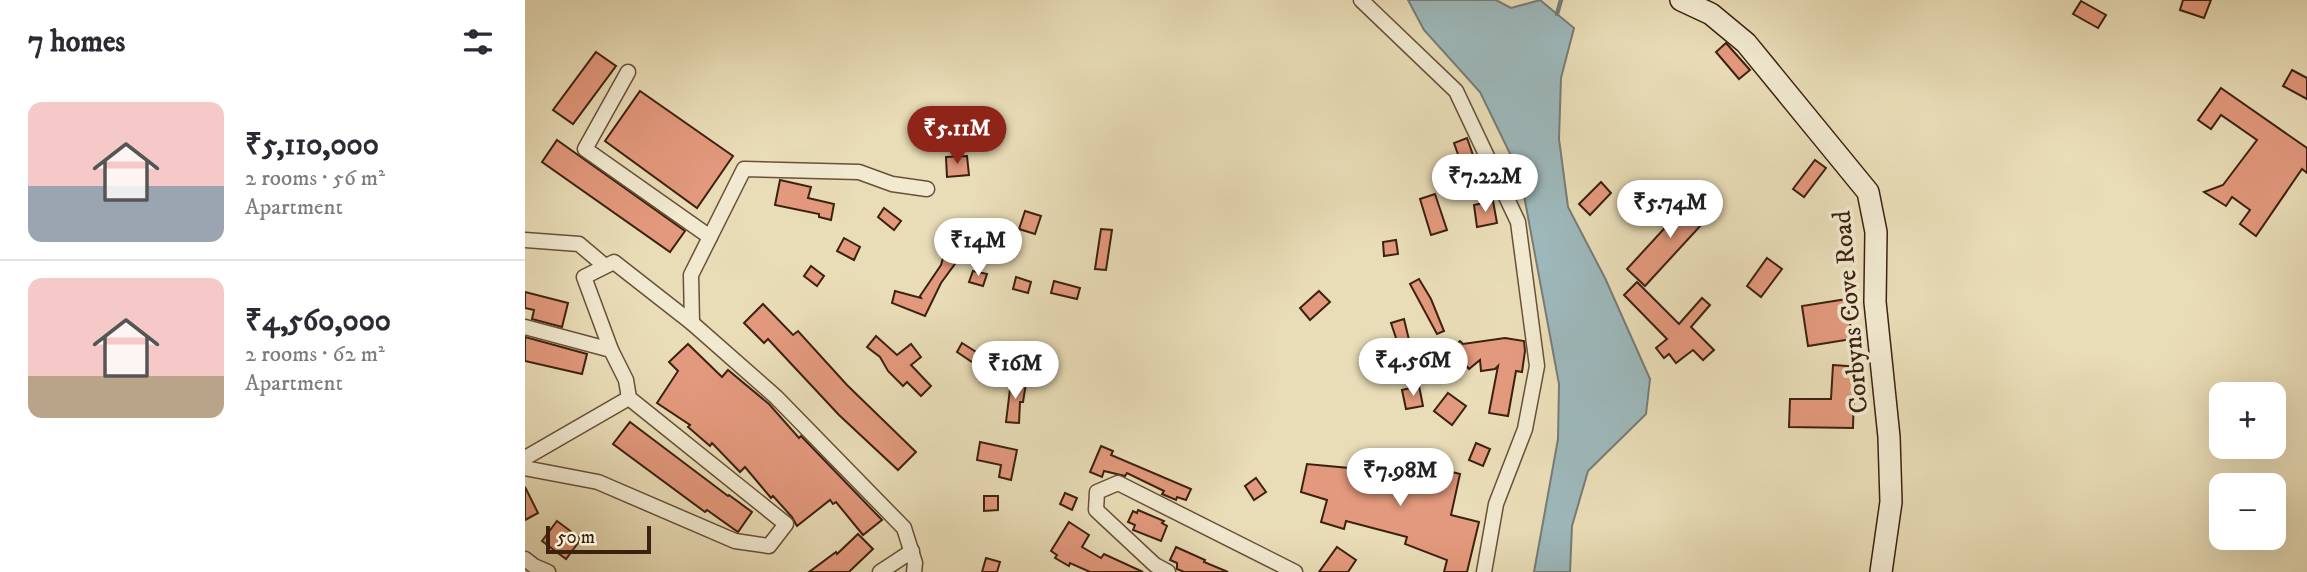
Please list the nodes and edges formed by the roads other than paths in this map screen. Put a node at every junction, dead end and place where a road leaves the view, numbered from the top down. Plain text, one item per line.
1 (1361, 0) edge
2 (1681, 0) edge
3 (628, 72) dead end
4 (927, 189) dead end
5 (710, 237) junction
6 (525, 240) edge
7 (605, 266) junction
8 (692, 323) junction
9 (525, 327) edge
10 (611, 350) junction
11 (629, 398) junction
12 (525, 458) edge
13 (525, 468) edge
14 (912, 551) junction
15 (525, 559) edge
16 (548, 572) edge
17 (880, 572) edge
18 (914, 572) edge
19 (1168, 572) edge
20 (1295, 572) edge
21 (1484, 572) edge
22 (1881, 572) edge

1 - 21 street
2 - 22 main road, Corbyns Cove Road
3 - 5 street
4 - 5 street
5 - 8 street
6 - 7 street
7 - 8 street
7 - 10 street
8 - 14 street
9 - 10 street
10 - 11 street
11 - 12 street
11 - 13 street
14 - 17 street
14 - 18 street
15 - 16 street
19 - 20 street

